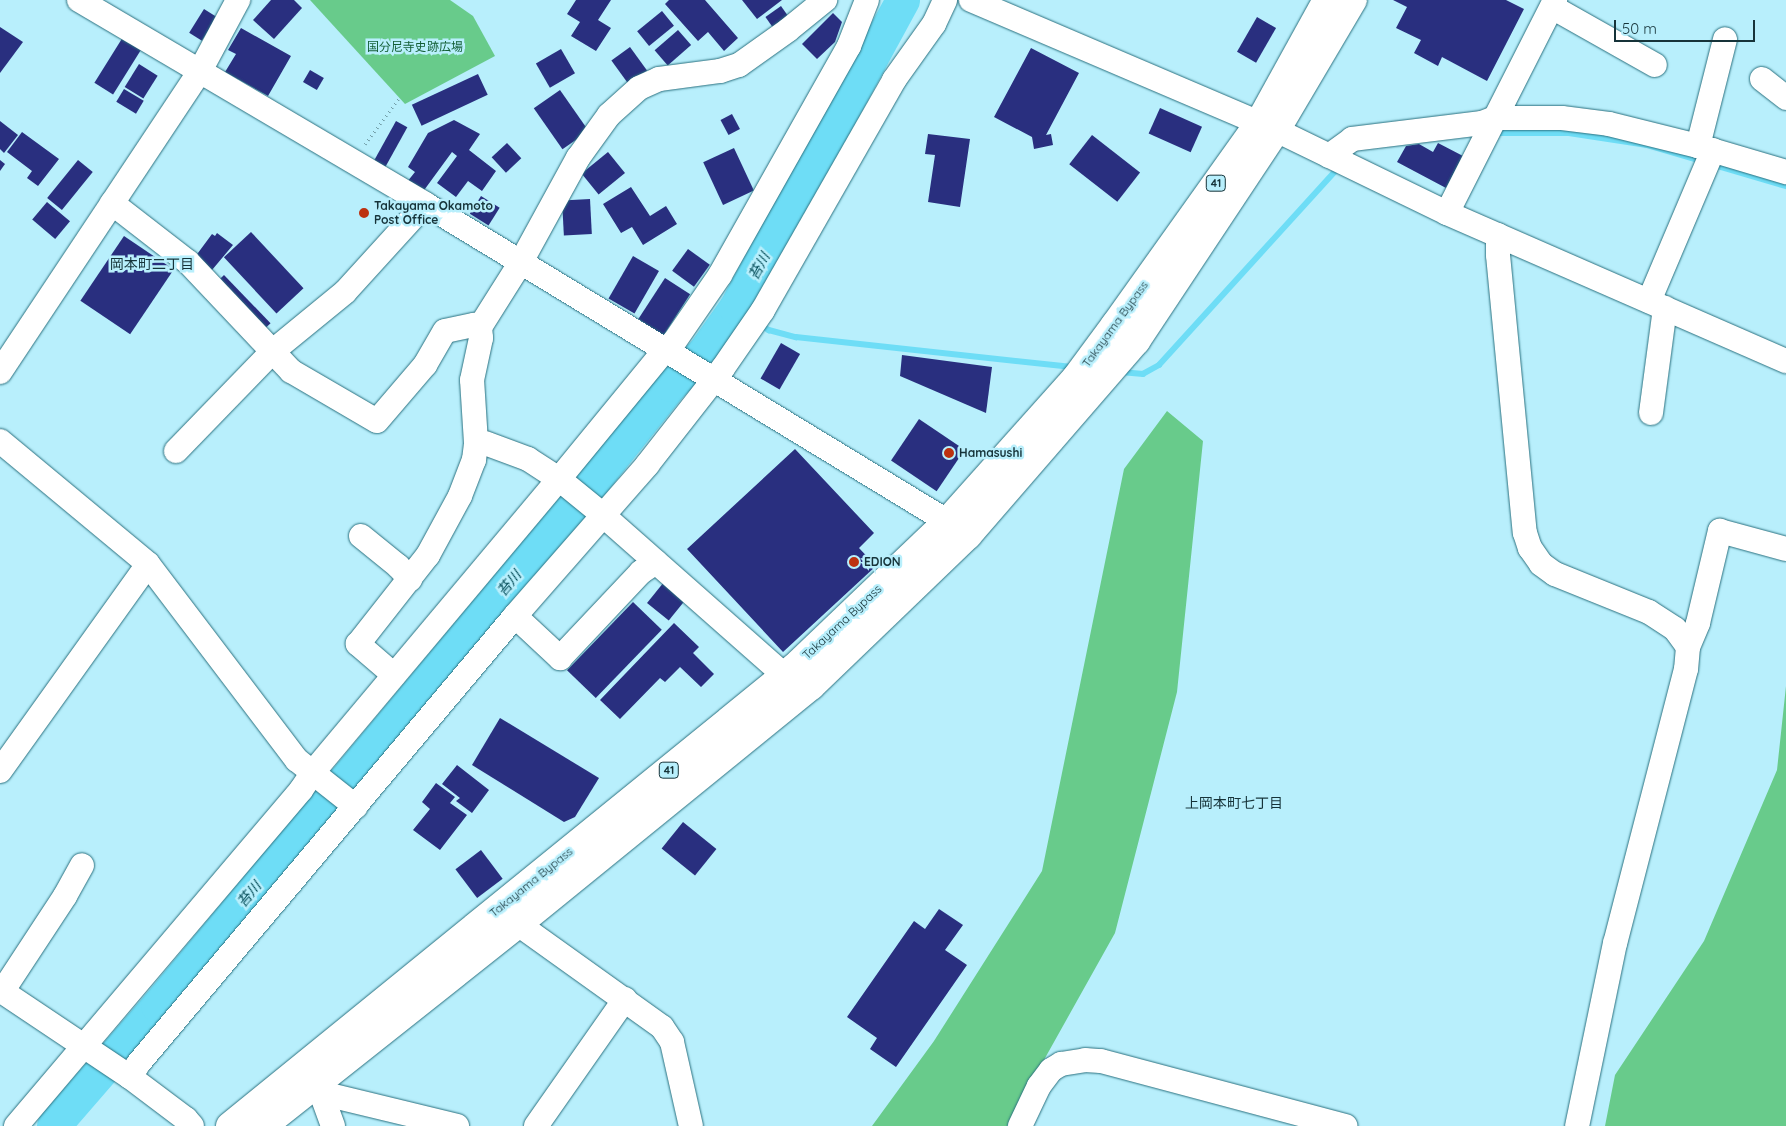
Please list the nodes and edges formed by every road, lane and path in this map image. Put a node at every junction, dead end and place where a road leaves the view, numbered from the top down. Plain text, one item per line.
1 (79, 0) edge
2 (238, 0) edge
3 (826, 0) edge
4 (867, 0) edge
5 (945, 0) edge
6 (971, 0) edge
7 (1327, 0) edge
8 (1353, 0) edge
9 (1554, 3) edge
10 (1725, 39) dead end
11 (1655, 65) dead end
12 (200, 71) junction
13 (1762, 79) dead end
14 (399, 98) dead end
15 (1786, 98) edge
16 (1494, 121) junction
17 (1267, 126) junction
18 (1707, 155) junction
19 (1330, 157) junction
20 (352, 160) junction
21 (1786, 172) edge
22 (112, 203) junction
23 (425, 204) junction
24 (1447, 213) junction
25 (1498, 235) junction
26 (521, 262) junction
27 (1657, 305) junction
28 (480, 327) junction
29 (273, 351) junction
30 (669, 352) junction
31 (1786, 361) edge
32 (1097, 369) junction
33 (0, 372) edge
34 (711, 379) junction
35 (1651, 413) dead end
36 (0, 441) edge
37 (485, 444) dead end
38 (176, 452) dead end
39 (562, 482) junction
40 (600, 512) junction
41 (958, 528) junction
42 (361, 536) dead end
43 (1786, 550) edge
44 (656, 562) junction
45 (148, 564) junction
46 (410, 579) junction
47 (515, 616) junction
48 (1688, 647) junction
49 (394, 675) junction
50 (785, 676) junction
51 (0, 771) edge
52 (316, 774) junction
53 (353, 805) junction
54 (82, 865) dead end
55 (518, 924) junction
56 (1, 991) edge
57 (625, 999) junction
58 (89, 1049) junction
59 (127, 1075) junction
60 (318, 1089) junction
61 (16, 1126) edge
62 (192, 1126) edge
63 (230, 1126) edge
64 (263, 1126) edge
65 (333, 1126) edge
66 (457, 1126) edge
67 (536, 1126) edge
68 (691, 1126) edge
69 (1020, 1126) edge
70 (1345, 1126) edge
71 (1577, 1126) edge

1 - 12 street
2 - 12 street
3 - 26 street
4 - 30 street
5 - 34 street
6 - 17 street
7 - 17 highway, Takayama Bypass / 41
8 - 17 highway, Takayama Bypass / 41
9 - 11 street
9 - 16 street
10 - 18 street
12 - 20 street
12 - 22 street
13 - 15 street
14 - 20 path
16 - 18 street
16 - 19 street
16 - 24 street
17 - 19 street
17 - 32 highway, Takayama Bypass / 41
17 - 32 highway, Takayama Bypass / 41
18 - 21 street
18 - 27 street
19 - 24 street
20 - 23 street
22 - 29 street
22 - 33 street
23 - 26 street
23 - 29 street
24 - 25 street
25 - 27 street
25 - 48 street
26 - 28 street
26 - 30 street
27 - 31 street
27 - 35 street
28 - 29 street
28 - 46 street
29 - 38 street
30 - 34 street
30 - 39 street
32 - 41 highway, Takayama Bypass / 41
32 - 41 highway, Takayama Bypass / 41
34 - 40 street
34 - 41 street
36 - 45 street
37 - 39 street
39 - 40 street
39 - 49 street
40 - 44 street
40 - 47 street
41 - 50 highway, Takayama Bypass / 41
41 - 55 highway, Takayama Bypass / 41
42 - 46 street
43 - 48 street
44 - 47 street
44 - 50 street
45 - 51 street
45 - 52 street
46 - 49 street
47 - 53 street
48 - 71 street
49 - 52 street
50 - 63 highway, Takayama Bypass / 41
52 - 53 street
52 - 58 street
53 - 59 street
54 - 56 street
55 - 57 street
55 - 60 highway, Takayama Bypass / 41
56 - 58 street
57 - 67 street
57 - 68 street
58 - 59 street
58 - 61 street
59 - 62 street
60 - 64 highway, Takayama Bypass / 41
60 - 65 street
60 - 66 street
69 - 70 street

